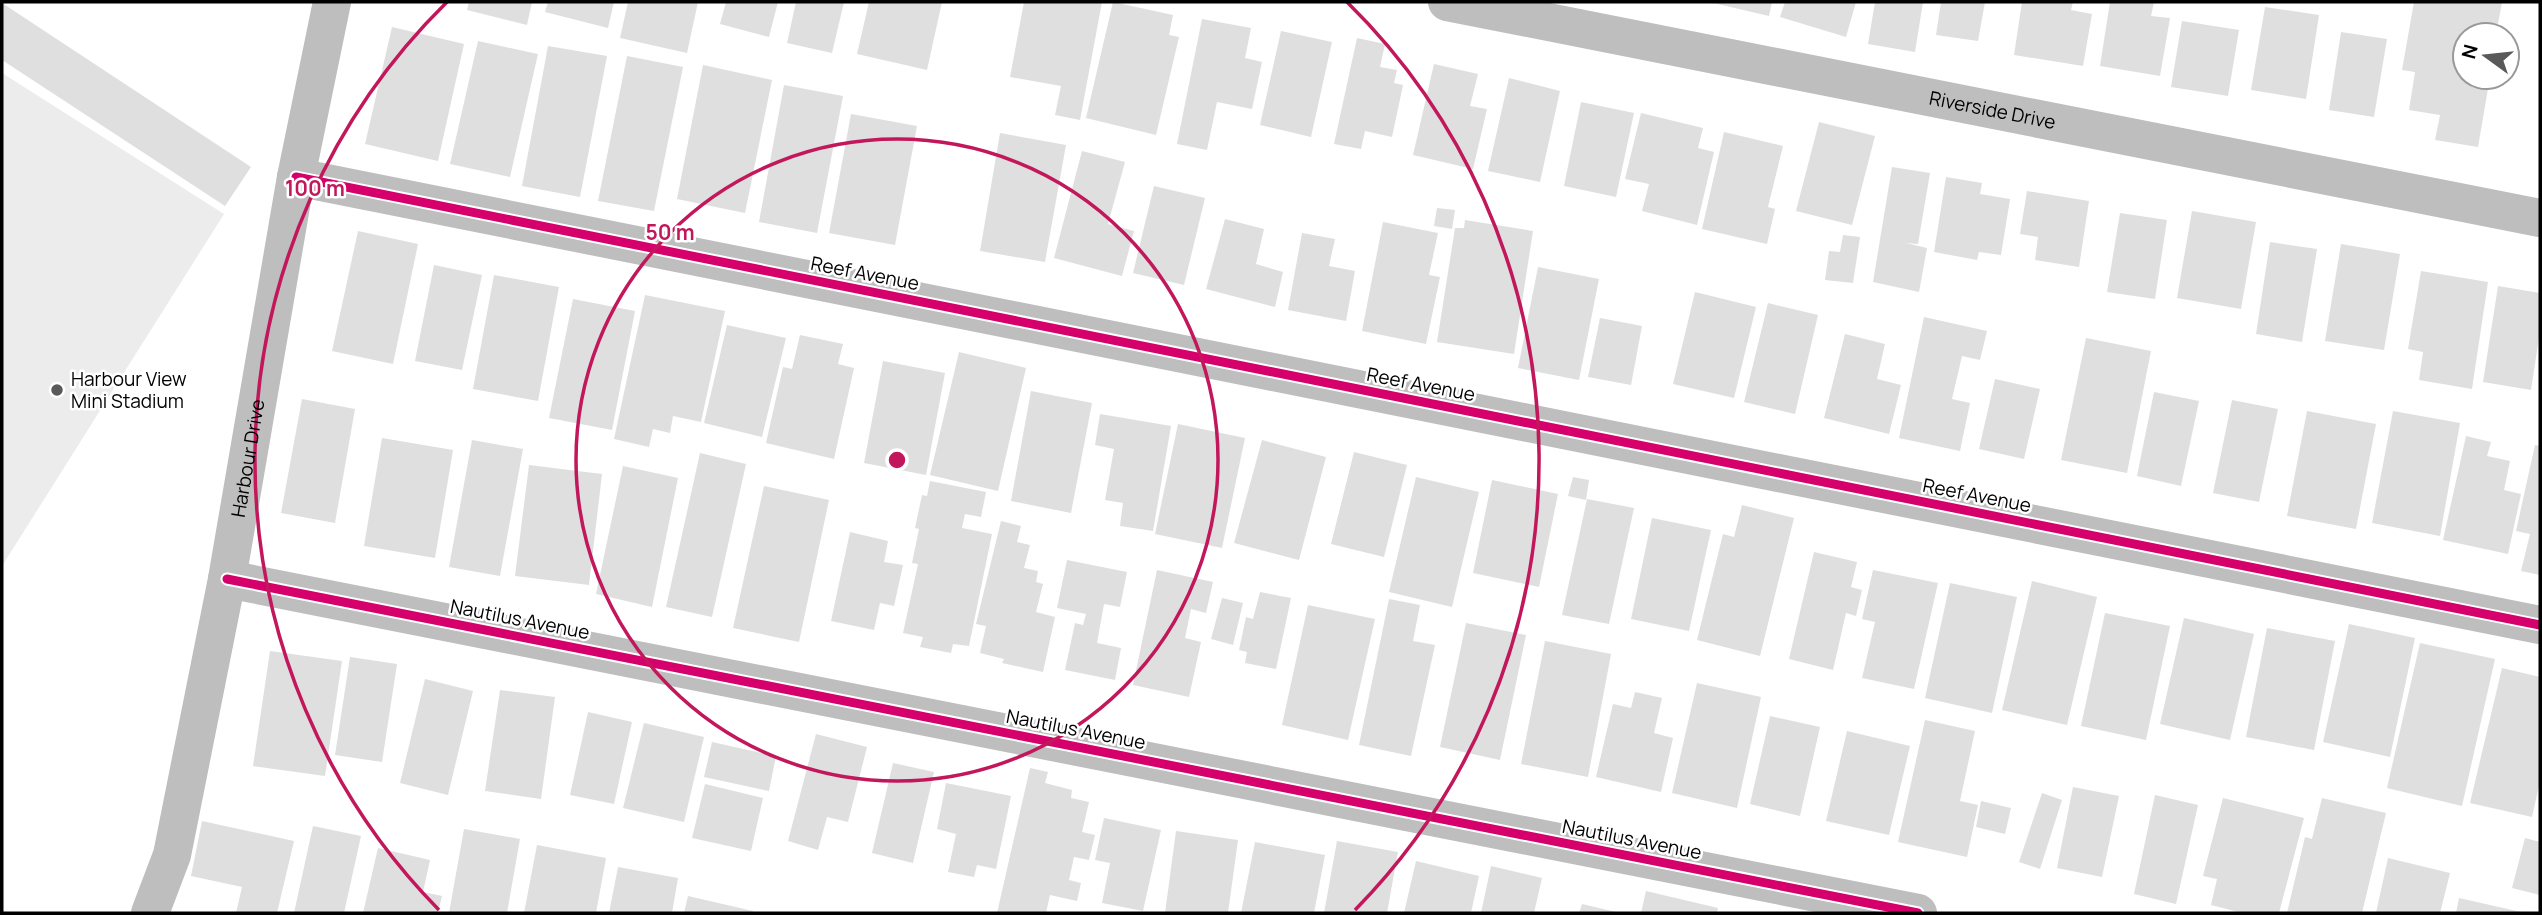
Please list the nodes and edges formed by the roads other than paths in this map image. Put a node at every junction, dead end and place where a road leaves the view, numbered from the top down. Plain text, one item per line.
1 (332, 2) edge
2 (1447, 2) edge
3 (296, 177) junction
4 (2540, 218) edge
5 (227, 579) junction
6 (2540, 625) edge
7 (150, 913) edge
8 (1918, 913) edge

1 - 3 street, Harbour Drive
2 - 4 street, Riverside Drive
3 - 5 street, Harbour Drive
3 - 6 street, Reef Avenue
5 - 7 street, Harbour Drive
5 - 8 street, Nautilus Avenue

